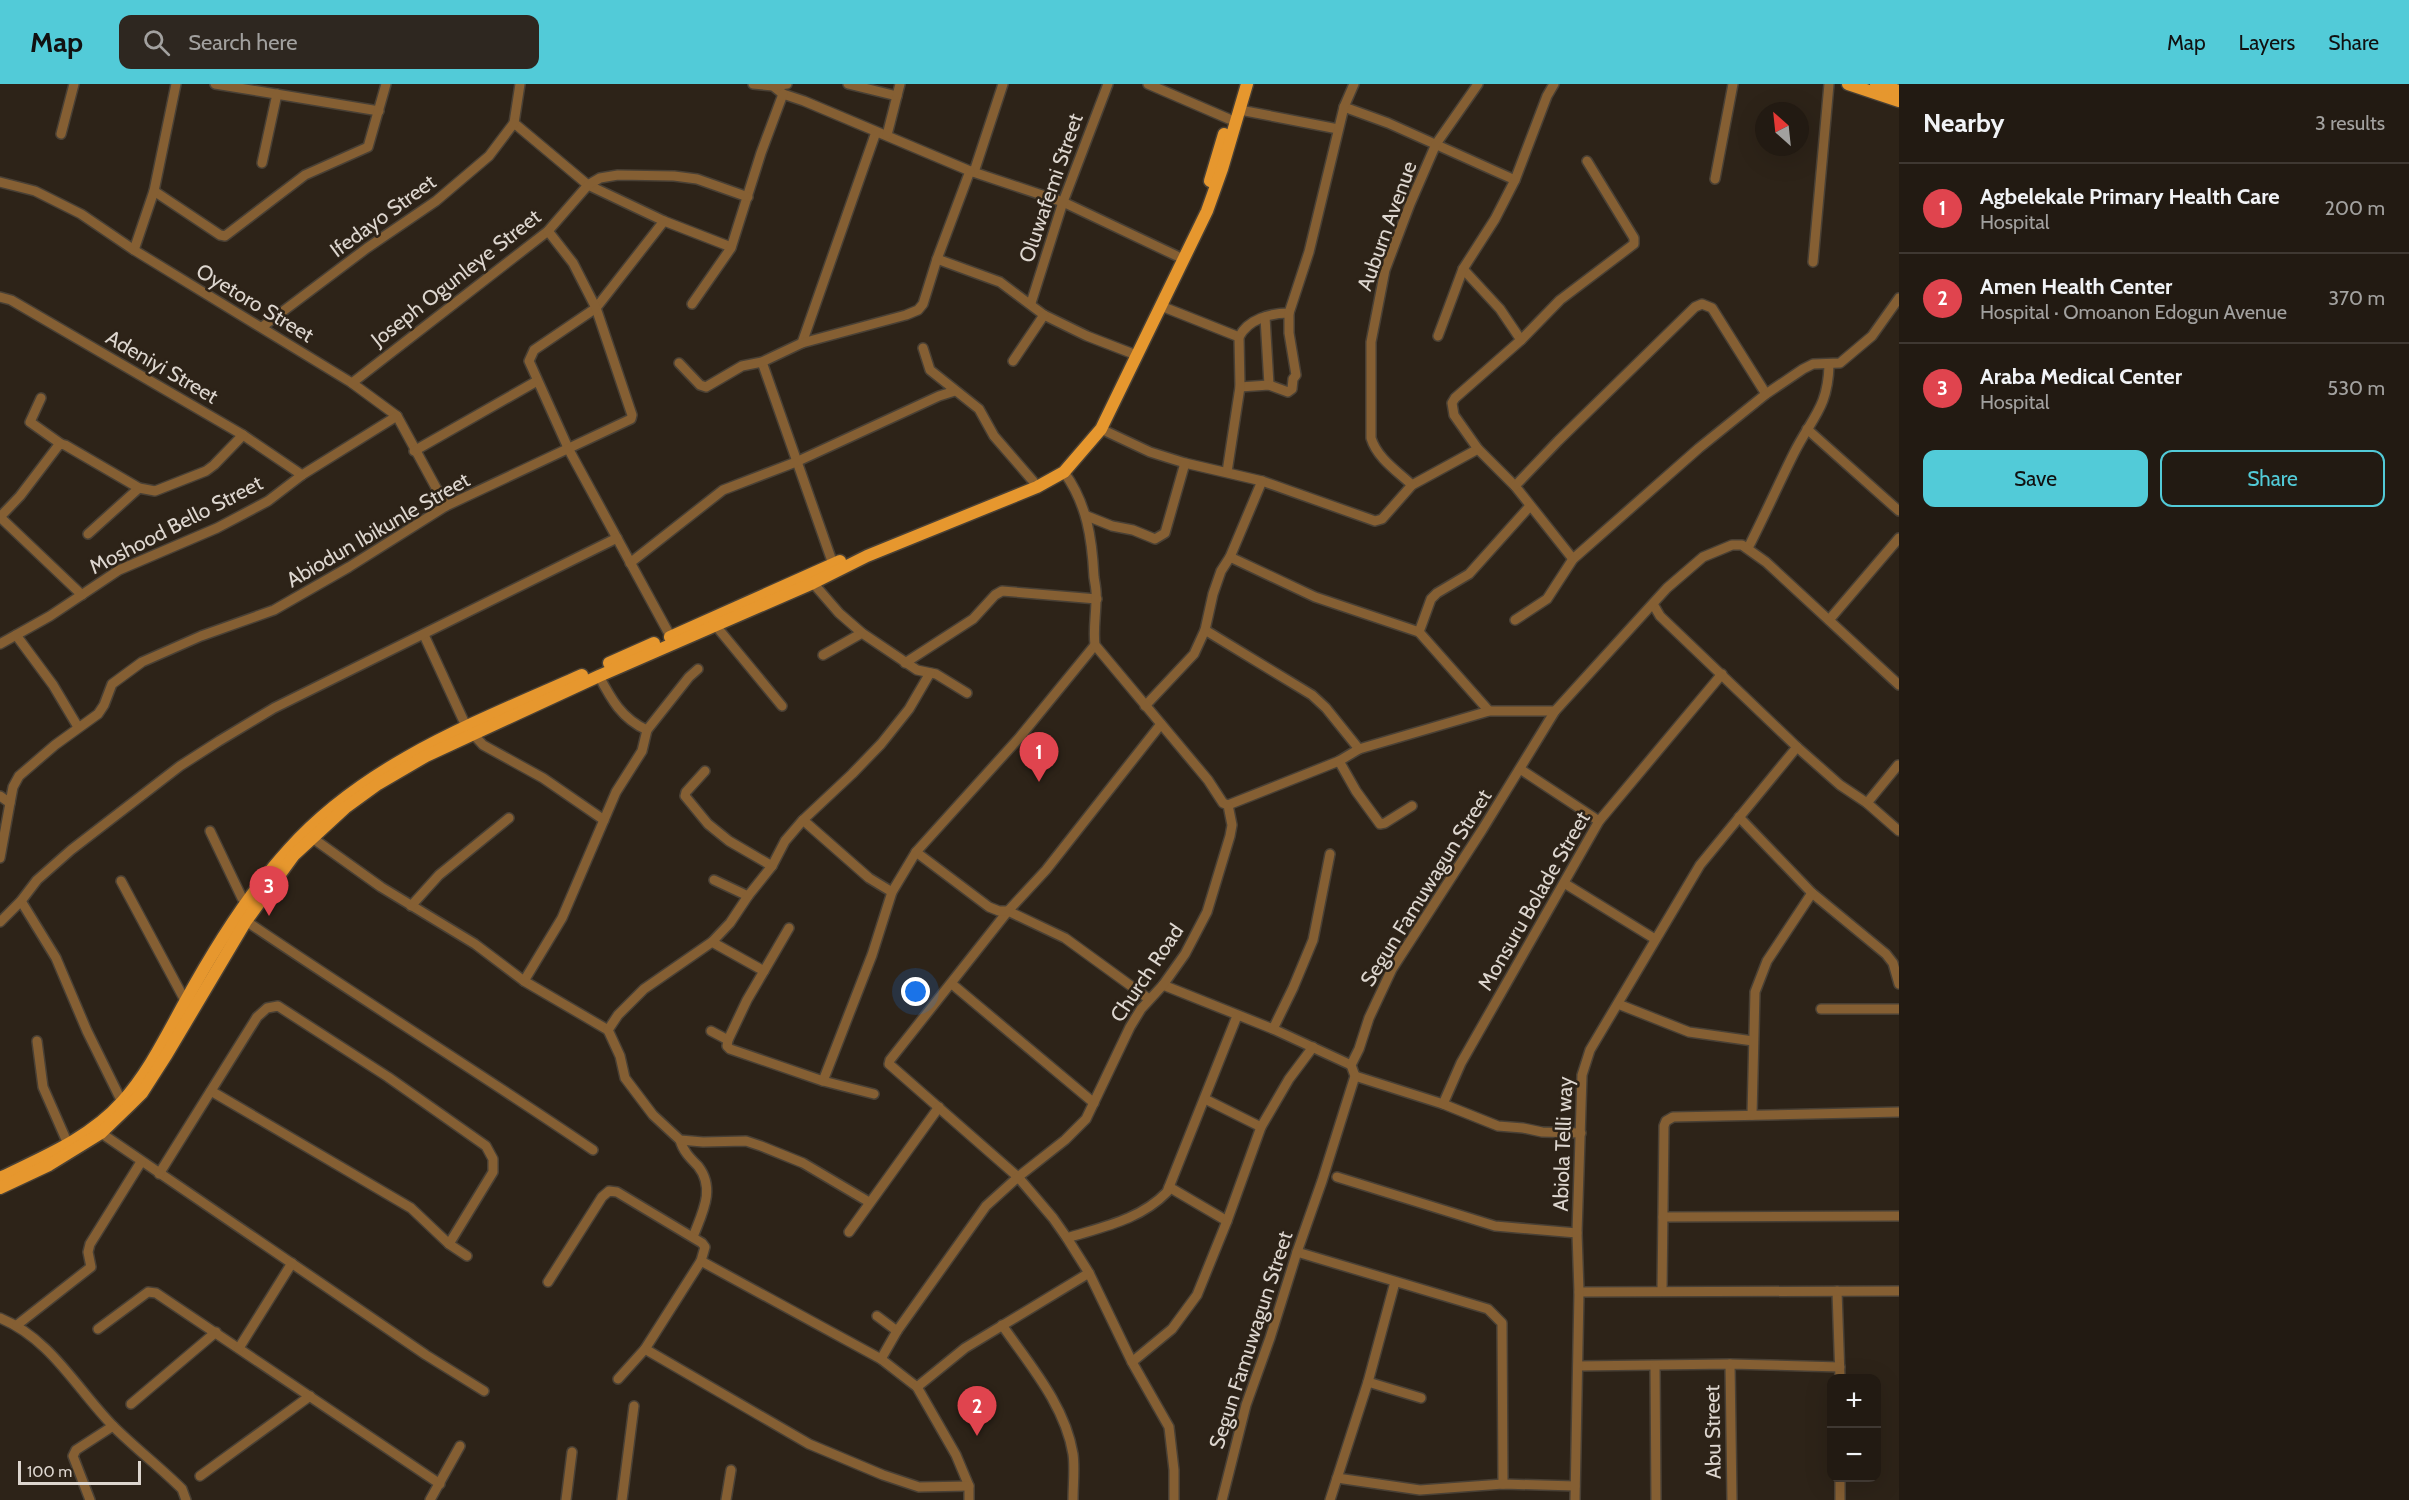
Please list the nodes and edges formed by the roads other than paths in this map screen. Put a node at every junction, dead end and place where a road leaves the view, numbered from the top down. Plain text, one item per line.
1 (74, 84) edge
2 (176, 84) edge
3 (215, 84) edge
4 (386, 84) edge
5 (520, 84) edge
6 (753, 84) edge
7 (787, 84) edge
8 (848, 84) edge
9 (900, 84) edge
10 (1003, 84) edge
11 (1108, 84) edge
12 (1148, 84) edge
13 (1239, 84) edge
14 (1247, 84) edge
15 (1354, 84) edge
16 (1478, 84) edge
17 (1554, 84) edge
18 (1733, 84) edge
19 (1829, 84) edge
20 (1848, 84) edge
21 (1876, 84) edge
22 (773, 86) junction
23 (1893, 88) edge
24 (277, 94) junction
25 (783, 94) junction
26 (897, 96) junction
27 (1899, 101) edge
28 (1344, 107) junction
29 (1240, 110) junction
30 (379, 111) junction
31 (1229, 119) junction
32 (514, 123) junction
33 (1338, 129) junction
34 (876, 132) junction
35 (61, 134) dead end
36 (887, 135) junction
37 (1436, 144) junction
38 (1587, 161) dead end
39 (262, 163) dead end
40 (972, 171) junction
41 (1715, 179) dead end
42 (1515, 180) junction
43 (0, 183) edge
44 (588, 185) junction
45 (154, 191) junction
46 (748, 197) junction
47 (1063, 202) junction
48 (664, 221) junction
49 (548, 231) junction
50 (731, 247) junction
51 (134, 250) junction
52 (1177, 256) junction
53 (937, 259) junction
54 (1813, 262) dead end
55 (1463, 269) junction
56 (0, 297) edge
57 (1899, 298) edge
58 (1031, 303) junction
59 (692, 304) dead end
60 (1161, 306) junction
61 (596, 308) junction
62 (1289, 313) junction
63 (1044, 315) junction
64 (1265, 317) junction
65 (262, 327) junction
66 (1438, 336) dead end
67 (1239, 337) junction
68 (1521, 340) junction
69 (802, 343) junction
70 (923, 348) dead end
71 (1131, 354) junction
72 (1013, 361) dead end
73 (762, 362) junction
74 (679, 363) dead end
75 (1829, 365) junction
76 (537, 381) junction
77 (352, 383) junction
78 (1269, 385) junction
79 (1240, 387) junction
80 (955, 391) junction
81 (1766, 394) junction
82 (41, 398) dead end
83 (397, 416) junction
84 (1101, 429) junction
85 (1808, 429) junction
86 (243, 435) junction
87 (61, 444) junction
88 (1478, 449) junction
89 (569, 450) junction
90 (414, 451) junction
91 (795, 462) junction
92 (1185, 463) junction
93 (1064, 472) junction
94 (1227, 472) junction
95 (302, 475) junction
96 (1033, 481) junction
97 (1262, 482) junction
98 (1412, 485) junction
99 (1515, 486) junction
100 (139, 488) junction
101 (446, 506) junction
102 (984, 506) junction
103 (1530, 506) junction
104 (1899, 511) edge
105 (1087, 516) junction
106 (0, 517) edge
107 (88, 534) dead end
108 (617, 538) junction
109 (1899, 538) edge
110 (1748, 548) junction
111 (1230, 557) junction
112 (1573, 559) junction
113 (630, 563) junction
114 (833, 564) junction
115 (813, 584) junction
116 (82, 594) junction
117 (1096, 599) junction
118 (1653, 604) junction
119 (1515, 620) dead end
120 (1829, 620) junction
121 (716, 626) junction
122 (1205, 630) junction
123 (1419, 632) junction
124 (862, 633) junction
125 (16, 635) junction
126 (424, 635) junction
127 (672, 640) junction
128 (0, 644) edge
129 (1095, 645) junction
130 (823, 655) dead end
131 (905, 663) junction
132 (698, 669) dead end
133 (930, 673) junction
134 (1722, 674) junction
135 (599, 676) junction
136 (1899, 685) edge
137 (967, 693) dead end
138 (782, 706) dead end
139 (1146, 706) junction
140 (1489, 711) junction
141 (1555, 711) junction
142 (1161, 724) junction
143 (78, 727) junction
144 (470, 730) junction
145 (646, 730) junction
146 (1797, 747) junction
147 (1359, 749) junction
148 (1339, 761) junction
149 (1898, 765) edge
150 (1520, 769) junction
151 (705, 771) dead end
152 (0, 796) edge
153 (10, 802) junction
154 (1868, 802) junction
155 (1228, 805) junction
156 (1412, 806) dead end
157 (1739, 817) junction
158 (509, 818) dead end
159 (604, 820) junction
160 (803, 820) junction
161 (1599, 821) junction
162 (210, 831) dead end
163 (1899, 831) edge
164 (311, 837) junction
165 (916, 852) junction
166 (1330, 854) dead end
167 (0, 858) edge
168 (772, 866) junction
169 (714, 880) dead end
170 (121, 881) dead end
171 (1564, 883) junction
172 (892, 892) junction
173 (1812, 893) junction
174 (748, 896) junction
175 (21, 901) junction
176 (247, 903) junction
177 (411, 906) junction
178 (1008, 911) junction
179 (246, 921) junction
180 (0, 922) edge
181 (789, 928) dead end
182 (1655, 939) junction
183 (712, 942) junction
184 (764, 972) junction
185 (524, 981) junction
186 (952, 984) junction
187 (1899, 984) edge
188 (1163, 985) junction
189 (1149, 999) junction
190 (1618, 1004) junction
191 (188, 1006) junction
192 (1821, 1009) dead end
193 (1899, 1009) edge
194 (1238, 1016) junction
195 (608, 1029) junction
196 (1273, 1029) junction
197 (711, 1031) dead end
198 (728, 1040) junction
199 (37, 1041) dead end
200 (1753, 1041) junction
201 (1313, 1047) junction
202 (1351, 1065) junction
203 (1354, 1076) junction
204 (823, 1081) junction
205 (211, 1090) junction
206 (874, 1094) dead end
207 (1205, 1099) junction
208 (122, 1102) junction
209 (1094, 1103) junction
210 (1443, 1104) junction
211 (939, 1107) junction
212 (1899, 1112) edge
213 (1752, 1115) junction
214 (1261, 1127) junction
215 (1581, 1132) junction
216 (100, 1133) junction
217 (680, 1140) junction
218 (68, 1144) junction
219 (593, 1150) dead end
220 (141, 1162) junction
221 (159, 1174) junction
222 (1018, 1177) junction
223 (1337, 1177) dead end
224 (0, 1178) edge
225 (1169, 1187) junction
226 (0, 1188) edge
227 (870, 1202) junction
228 (1899, 1216) edge
229 (1663, 1217) junction
230 (1227, 1221) junction
231 (849, 1232) dead end
232 (1577, 1233) junction
233 (693, 1237) junction
234 (1067, 1238) junction
235 (449, 1244) junction
236 (1297, 1252) junction
237 (467, 1256) dead end
238 (701, 1261) junction
239 (292, 1263) junction
240 (1089, 1273) junction
241 (548, 1282) dead end
242 (1395, 1282) junction
243 (1662, 1290) junction
244 (1837, 1291) junction
245 (1899, 1291) edge
246 (1579, 1292) junction
247 (877, 1316) dead end
248 (0, 1318) edge
249 (17, 1325) junction
250 (1002, 1325) junction
251 (98, 1329) dead end
252 (897, 1331) junction
253 (216, 1332) junction
254 (239, 1348) junction
255 (645, 1349) junction
256 (880, 1359) junction
257 (1132, 1362) junction
258 (1730, 1364) junction
259 (1578, 1366) junction
260 (1655, 1366) junction
261 (1840, 1367) junction
262 (1840, 1374) edge
263 (618, 1379) dead end
264 (1368, 1382) junction
265 (917, 1387) junction
266 (484, 1391) dead end
267 (310, 1396) junction
268 (1421, 1398) dead end
269 (131, 1404) dead end
270 (634, 1406) dead end
271 (113, 1426) junction
272 (460, 1446) dead end
273 (572, 1452) dead end
274 (731, 1470) dead end
275 (200, 1476) dead end
276 (1337, 1479) junction
277 (1840, 1482) edge
278 (440, 1484) junction
279 (1503, 1484) junction
280 (969, 1486) junction
281 (1575, 1486) junction
282 (1420, 1495) edge
283 (90, 1500) edge
284 (186, 1500) edge
285 (430, 1500) edge
286 (566, 1500) edge
287 (622, 1500) edge
288 (726, 1500) edge
289 (969, 1500) edge
290 (1073, 1500) edge
291 (1174, 1500) edge
292 (1222, 1500) edge
293 (1330, 1500) edge
294 (1575, 1500) edge
295 (1656, 1500) edge
296 (1732, 1500) edge
297 (1840, 1500) edge

1 - 35 street
2 - 45 street
3 - 24 street
4 - 30 street
5 - 32 street
6 - 22 street
7 - 22 street
8 - 26 street
9 - 26 street
10 - 40 street
11 - 47 street, Oluwafemi Street
12 - 31 street
13 - 31 main road
14 - 29 main road
15 - 28 street
16 - 37 street, Auburn Avenue
17 - 42 street
18 - 41 street
19 - 54 street
20 - 27 main road
21 - 23 main road
22 - 25 street
24 - 30 street
24 - 39 street
25 - 34 street
25 - 46 street
26 - 36 street
28 - 33 street
28 - 37 street
29 - 33 street
29 - 60 main road
30 - 45 street
31 - 52 main road
32 - 44 street
32 - 65 street, Ifedayo Street
33 - 62 street
34 - 36 street
34 - 69 street
36 - 40 street
37 - 42 street
37 - 98 street, Auburn Avenue
38 - 68 street
40 - 47 street
40 - 53 street
42 - 55 street
43 - 51 street, Oyetoro Street
44 - 46 street, Joseph Ogunleye Street
44 - 48 street
44 - 49 street, Joseph Ogunleye Street
45 - 51 street
46 - 50 street
47 - 52 street
47 - 58 street, Oluwafemi Street
48 - 50 street
48 - 61 street
49 - 61 street
49 - 77 street, Joseph Ogunleye Street
50 - 59 street
51 - 65 street, Oyetoro Street
52 - 71 main road
53 - 58 street
53 - 69 street
55 - 66 street
55 - 68 street
56 - 86 street, Adeniyi Street
57 - 75 street
58 - 63 street
60 - 67 street
60 - 84 main road
61 - 76 street
61 - 89 street, Abiodun Ibikunle Street
62 - 64 street
62 - 78 street
63 - 71 street
63 - 72 street
64 - 67 street
64 - 78 street
65 - 77 street, Oyetoro Street
67 - 79 street
68 - 88 street
69 - 73 street
70 - 80 street
71 - 96 main road
73 - 74 street
73 - 91 street
75 - 81 street
75 - 85 street
76 - 89 street
76 - 90 street
77 - 83 street, Oyetoro Street
78 - 79 street
79 - 94 street
80 - 91 street
80 - 96 street
81 - 99 street
81 - 112 street
82 - 87 street
83 - 90 street, Oyetoro Street
83 - 95 street, Moshood Bello Street
84 - 92 street
84 - 93 main road
85 - 104 street
85 - 110 street
86 - 95 street, Adeniyi Street
86 - 100 street
87 - 100 street
87 - 106 street
88 - 98 street
88 - 99 street
89 - 101 street, Abiodun Ibikunle Street
89 - 108 street
90 - 101 street, Oyetoro Street
91 - 113 street
91 - 114 street
92 - 94 street
92 - 105 street
93 - 102 main road
93 - 105 street
94 - 97 street
95 - 116 street, Moshood Bello Street
96 - 102 main road
97 - 98 street
97 - 111 street
99 - 103 street
100 - 107 street
101 - 143 street, Abiodun Ibikunle Street
102 - 114 main road
102 - 115 main road
103 - 112 street
103 - 123 street
105 - 117 street
106 - 116 street
108 - 113 street
108 - 126 street
109 - 120 street
110 - 118 street, Segun Famuwagun Street
110 - 120 street
111 - 122 street
111 - 123 street
112 - 119 street
113 - 127 street
114 - 127 main road
115 - 121 main road
115 - 124 street
116 - 125 street, Moshood Bello Street
117 - 129 street
117 - 131 street
118 - 134 street
118 - 141 street, Segun Famuwagun Street
120 - 136 street
121 - 127 main road
121 - 138 street
122 - 139 street
122 - 147 street
123 - 140 street
124 - 130 street
124 - 131 street
125 - 128 street, Moshood Bello Street
125 - 143 street
126 - 144 street
126 - 175 street
127 - 135 main road
127 - 144 main road
129 - 139 street
129 - 165 street
131 - 133 street
132 - 145 street
133 - 137 street
133 - 160 street
134 - 146 street
134 - 161 street, Monsuru Bolade Street
135 - 144 main road
135 - 145 street
139 - 142 street
140 - 141 street
140 - 147 street
141 - 150 street, Segun Famuwagun Street
142 - 155 street
142 - 178 street
143 - 153 street, Abiodun Ibikunle Street
144 - 159 street
144 - 164 main road
144 - 176 main road
145 - 159 street
146 - 154 street
146 - 157 street, Abiola Telli way
147 - 148 street
148 - 155 street
148 - 156 street
149 - 154 street
150 - 161 street
150 - 202 street, Segun Famuwagun Street
151 - 168 street
152 - 153 street
153 - 167 street, Abiodun Ibikunle Street
154 - 163 street
155 - 188 street, Church Road
157 - 173 street
157 - 182 street, Abiola Telli way
158 - 177 street
159 - 185 street
160 - 168 street
160 - 172 street
161 - 171 street, Monsuru Bolade Street
162 - 176 street
164 - 177 street
164 - 179 main road
165 - 172 street
165 - 178 street
166 - 196 street
168 - 174 street
169 - 174 street
170 - 191 street
171 - 182 street
171 - 210 street, Monsuru Bolade Street
172 - 204 street
173 - 187 street
173 - 200 street
174 - 183 street
175 - 180 street
175 - 208 street
176 - 191 main road
177 - 185 street
178 - 186 street
178 - 189 street
179 - 191 main road
179 - 219 street
181 - 184 street
182 - 190 street, Abiola Telli way
183 - 184 street
183 - 195 street
184 - 198 street
185 - 195 street
186 - 209 street
186 - 211 street
188 - 189 street, Church Road
188 - 194 street
189 - 209 street, Church Road
190 - 200 street
190 - 215 street, Abiola Telli way
191 - 208 main road
191 - 216 main road
192 - 193 street
194 - 196 street
194 - 207 street
195 - 217 street
196 - 201 street
197 - 198 street
198 - 204 street
199 - 218 street
200 - 213 street
201 - 202 street
201 - 214 street
202 - 203 street
203 - 210 street
203 - 236 street, Segun Famuwagun Street
204 - 206 street
205 - 221 street
205 - 235 street
205 - 235 street
207 - 214 street
207 - 225 street
208 - 218 main road
209 - 222 street, Church Road
210 - 215 street
211 - 222 street
211 - 227 street
212 - 213 street
213 - 229 street
214 - 230 street
215 - 232 street, Abiola Telli way
216 - 220 street
216 - 226 main road
217 - 227 street
217 - 233 street
218 - 224 main road
220 - 221 street
220 - 249 street
221 - 239 street
222 - 234 street
222 - 252 street, Church Road
223 - 232 street
225 - 230 street
225 - 234 street
227 - 231 street
228 - 229 street
229 - 243 street
230 - 257 street
232 - 246 street, Abiola Telli way
233 - 238 street
233 - 241 street
234 - 240 street
235 - 237 street
236 - 242 street
236 - 292 street, Segun Famuwagun Street
238 - 255 street
238 - 256 street
239 - 254 street
239 - 266 street
240 - 250 street
240 - 257 street
242 - 264 street
242 - 279 street
243 - 244 street
243 - 246 street
244 - 245 street
244 - 261 street
246 - 259 street, Abiola Telli way
247 - 252 street
248 - 249 street
249 - 271 street
250 - 265 street
250 - 290 street
251 - 253 street
252 - 256 street, Church Road
253 - 254 street
253 - 269 street
254 - 267 street
255 - 263 street
255 - 280 street
256 - 265 street
257 - 291 street
258 - 260 street
258 - 261 street
258 - 296 street, Abu Street
259 - 260 street
259 - 281 street, Abiola Telli way
260 - 295 street
261 - 262 street
264 - 268 street
264 - 276 street
265 - 280 street
267 - 275 street
267 - 278 street
270 - 287 street
271 - 283 street
271 - 284 street
272 - 278 street
273 - 286 street
274 - 288 street
276 - 282 street
276 - 293 street
277 - 297 street
278 - 285 street
279 - 281 street
279 - 282 street
280 - 289 street
281 - 294 street, Abiola Telli way

